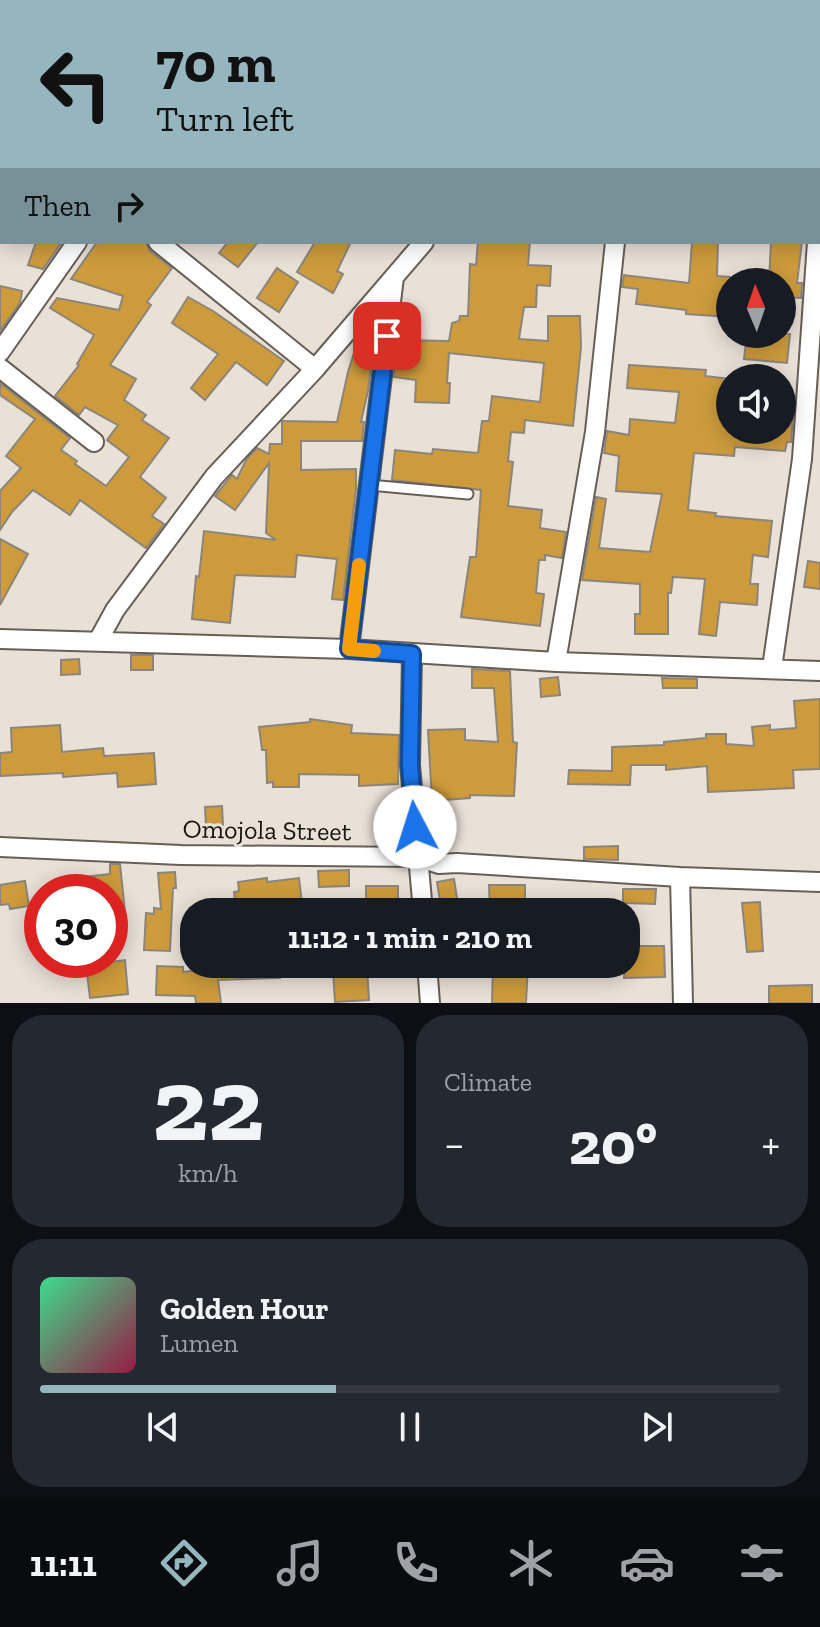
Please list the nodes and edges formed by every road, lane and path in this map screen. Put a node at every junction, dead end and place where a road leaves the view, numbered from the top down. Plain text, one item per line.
1 (76, 244) edge
2 (160, 244) edge
3 (422, 244) edge
4 (615, 244) edge
5 (818, 244) edge
6 (394, 277) junction
7 (0, 352) edge
8 (0, 368) edge
9 (315, 369) junction
10 (94, 442) dead end
11 (811, 459) edge
12 (369, 485) junction
13 (468, 494) dead end
14 (0, 639) edge
15 (98, 641) junction
16 (349, 649) junction
17 (412, 654) junction
18 (556, 662) junction
19 (772, 668) junction
20 (820, 671) edge
21 (0, 847) edge
22 (418, 857) junction
23 (680, 877) junction
24 (820, 882) edge
25 (422, 898) edge
26 (428, 978) edge
27 (430, 1003) edge
28 (683, 1003) edge

1 - 7 street
2 - 9 street
3 - 6 street
4 - 18 street
5 - 11 street
6 - 9 street
6 - 12 street
8 - 10 street
9 - 15 street
11 - 19 street
12 - 13 lane
12 - 16 street
14 - 15 street
15 - 16 street
16 - 17 street
17 - 18 street
17 - 22 street
18 - 19 street
19 - 20 street
21 - 22 street, Omojola Street
22 - 23 street, Omojola Street
22 - 25 street
23 - 24 street, Omojola Street
23 - 28 street
26 - 27 street

